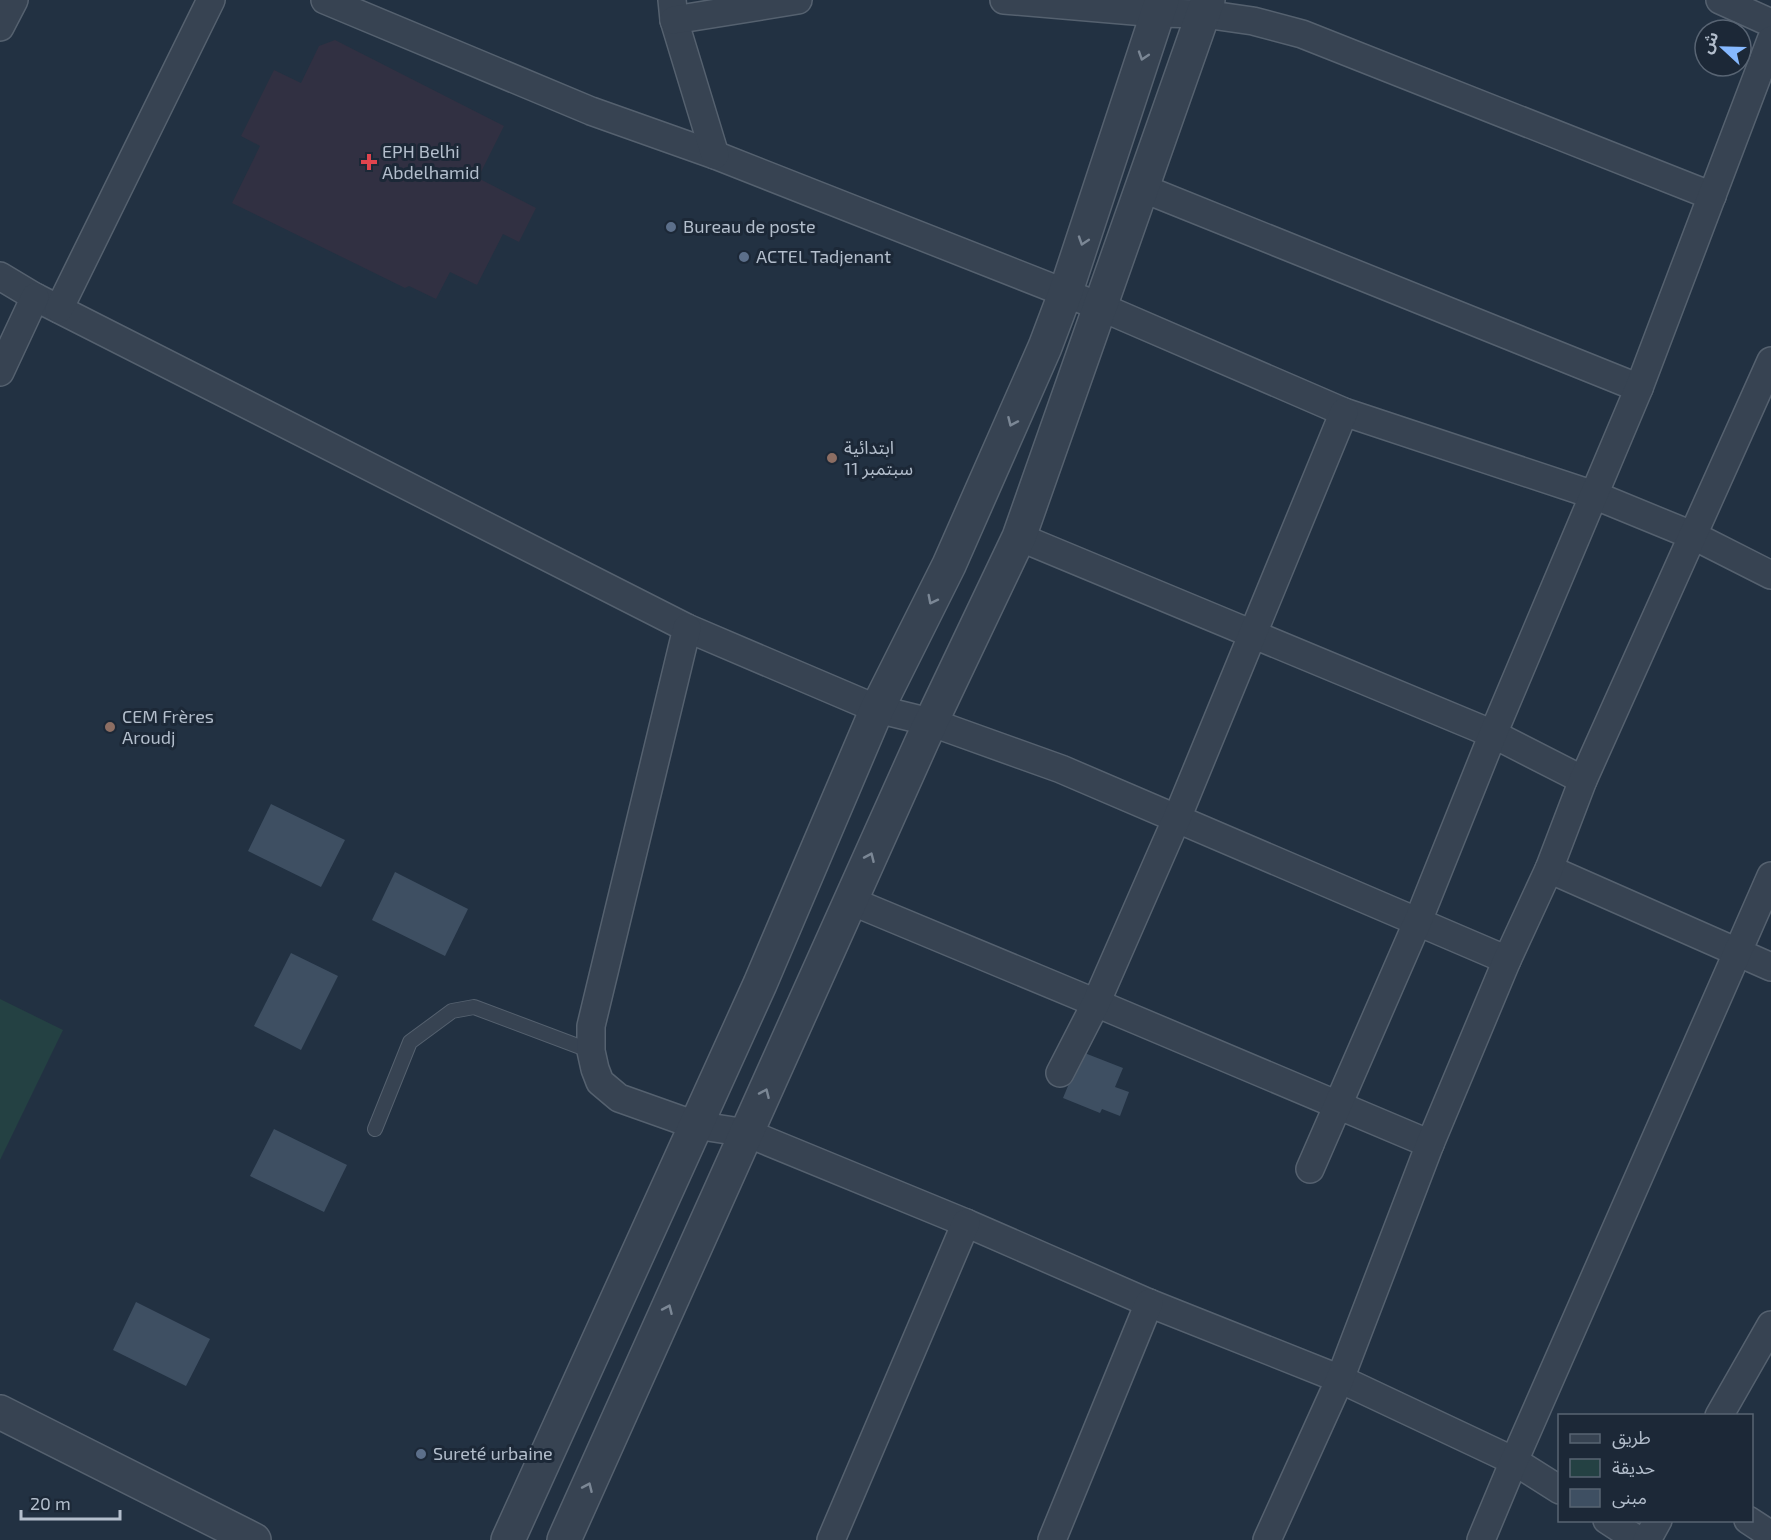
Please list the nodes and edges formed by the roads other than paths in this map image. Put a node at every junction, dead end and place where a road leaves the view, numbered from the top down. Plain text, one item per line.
1 (14, 0) edge
2 (212, 0) edge
3 (325, 0) edge
4 (798, 0) edge
5 (1004, 0) edge
6 (1720, 0) edge
7 (1160, 7) edge
8 (1206, 7) edge
9 (673, 10) edge
10 (1771, 23) edge
11 (0, 27) edge
12 (1771, 40) edge
13 (1760, 102) edge
14 (715, 156) junction
15 (1142, 188) junction
16 (1712, 196) junction
17 (0, 276) edge
18 (1065, 294) junction
19 (47, 303) junction
20 (1101, 307) junction
21 (1771, 361) edge
22 (0, 372) edge
23 (1639, 387) junction
24 (1344, 412) junction
25 (1594, 495) junction
26 (1694, 536) junction
27 (1019, 537) junction
28 (1771, 575) edge
29 (687, 628) junction
30 (1252, 634) junction
31 (877, 709) junction
32 (930, 722) junction
33 (1493, 734) junction
34 (1583, 780) junction
35 (1177, 818) junction
36 (1549, 869) junction
37 (1771, 876) edge
38 (851, 901) junction
39 (1418, 921) junction
40 (1739, 953) junction
41 (1507, 960) junction
42 (1771, 967) edge
43 (1096, 1003) junction
44 (591, 1052) junction
45 (1060, 1073) dead end
46 (1338, 1104) junction
47 (695, 1125) junction
48 (375, 1129) dead end
49 (747, 1133) junction
50 (1430, 1144) junction
51 (1310, 1169) dead end
52 (966, 1223) junction
53 (1149, 1303) junction
54 (1771, 1325) edge
55 (1340, 1379) junction
56 (0, 1412) edge
57 (1720, 1414) edge
58 (1514, 1461) junction
59 (1558, 1489) edge
60 (1609, 1522) edge
61 (1657, 1522) edge
62 (1751, 1522) edge
63 (1771, 1535) edge
64 (254, 1540) edge
65 (508, 1540) edge
66 (564, 1540) edge
67 (831, 1540) edge
68 (1052, 1540) edge
69 (1267, 1540) edge
70 (1481, 1540) edge
71 (1638, 1540) edge
72 (1647, 1540) edge

1 - 11 street
2 - 19 street
3 - 14 street
4 - 9 street
5 - 7 street
6 - 10 street
7 - 8 street
7 -> 18 street
8 - 15 street
8 - 16 street
9 - 14 street
12 - 13 street
13 - 16 street
14 - 18 street
15 - 20 street
15 - 23 street
16 - 23 street
17 - 19 street
18 - 20 street
18 -> 31 street
19 - 22 street
19 - 29 street
20 - 24 street
20 - 27 street
21 - 26 street
23 - 25 street
24 - 25 street
24 - 30 street
25 - 26 street
25 - 33 street
26 - 28 street
26 - 34 street
27 - 30 street
27 - 32 street
29 - 31 street
29 - 44 street
30 - 33 street
30 - 35 street
31 - 32 street
31 - 47 street
32 - 35 street
38 -> 32 street
33 - 34 street
33 - 39 street
34 - 36 street
35 - 39 street
35 - 43 street
36 - 40 street
36 - 41 street
37 - 40 street
38 - 43 street
49 -> 38 street
39 - 41 street
39 - 46 street
40 - 42 street
40 - 58 street
41 - 50 street
43 - 45 street
43 - 46 street
44 - 47 street
44 - 48 lane
46 - 50 street
46 - 51 street
47 - 49 street
47 - 65 street
49 - 52 street
66 -> 49 street
50 - 55 street
52 - 53 street
52 - 67 street
53 - 55 street
53 - 68 street
54 - 57 street
55 - 58 street
55 - 69 street
56 - 64 street
58 - 59 street
58 - 70 street
60 - 71 street
61 - 72 street
62 - 63 street

